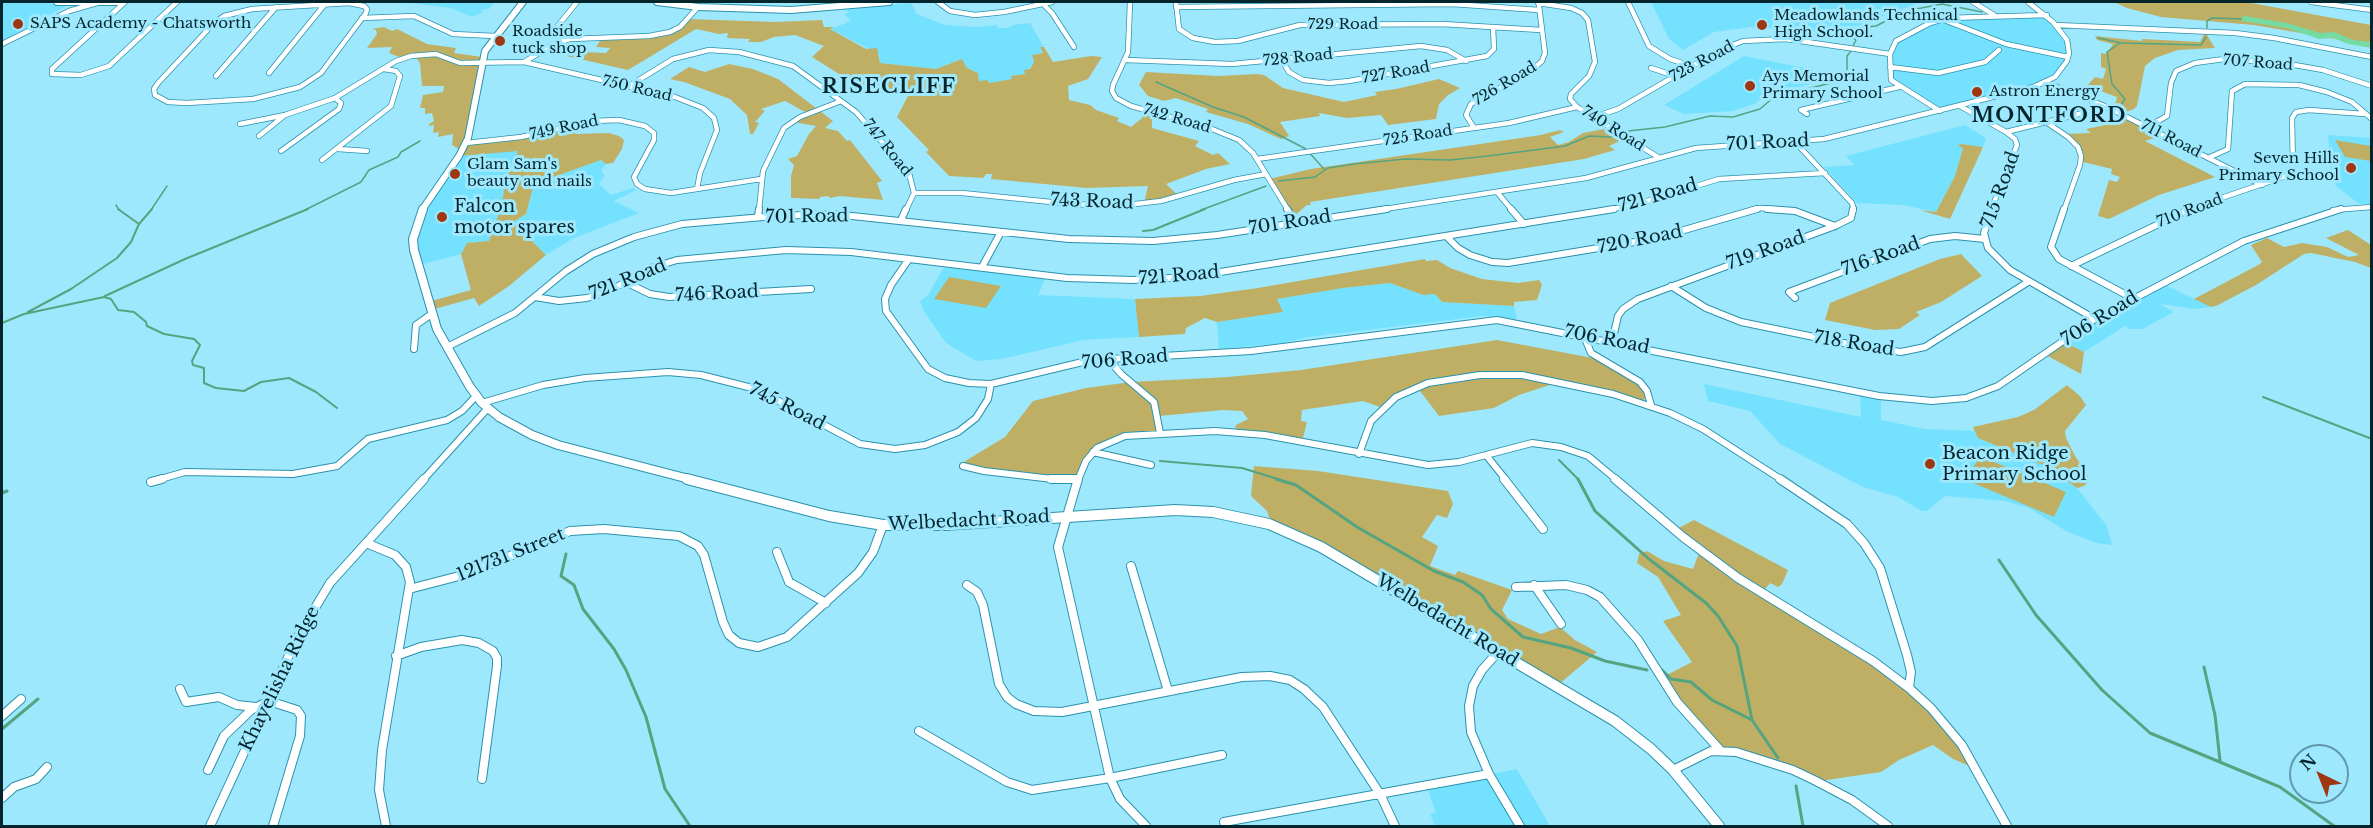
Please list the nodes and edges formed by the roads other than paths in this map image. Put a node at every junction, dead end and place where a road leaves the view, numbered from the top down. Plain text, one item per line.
1 (57, 2) edge
2 (124, 2) edge
3 (177, 2) edge
4 (523, 2) edge
5 (577, 2) edge
6 (657, 2) edge
7 (769, 2) edge
8 (889, 2) edge
9 (938, 2) edge
10 (1052, 2) edge
11 (1130, 2) edge
12 (1538, 2) edge
13 (1628, 2) edge
14 (1973, 2) edge
15 (2028, 2) edge
16 (2312, 2) edge
17 (97, 3) junction
18 (303, 3) edge
19 (1374, 3) edge
20 (2329, 3) edge
21 (325, 4) junction
22 (830, 4) edge
23 (1043, 4) junction
24 (1176, 4) edge
25 (276, 7) junction
26 (698, 7) junction
27 (763, 9) junction
28 (1539, 10) junction
29 (2372, 10) edge
30 (2047, 15) junction
31 (1994, 16) junction
32 (363, 18) junction
33 (1942, 19) junction
34 (2056, 25) junction
35 (1493, 27) junction
36 (1541, 30) junction
37 (495, 36) junction
38 (563, 40) junction
39 (2, 44) edge
40 (1074, 47) dead end
41 (1999, 50) dead end
42 (1890, 54) junction
43 (2068, 57) junction
44 (2372, 57) edge
45 (1281, 59) junction
46 (1126, 60) junction
47 (1466, 61) junction
48 (481, 62) junction
49 (524, 62) junction
50 (1691, 66) junction
51 (1890, 67) junction
52 (1651, 68) dead end
53 (384, 69) junction
54 (269, 73) dead end
55 (216, 76) dead end
56 (1675, 76) junction
57 (2045, 82) junction
58 (629, 86) junction
59 (2372, 86) edge
60 (1899, 87) junction
61 (334, 98) junction
62 (841, 100) junction
63 (1960, 106) junction
64 (2107, 106) junction
65 (1577, 107) junction
66 (1940, 111) junction
67 (1807, 114) dead end
68 (2365, 114) junction
69 (285, 115) junction
70 (1594, 117) junction
71 (2372, 119) edge
72 (2046, 122) junction
73 (240, 124) dead end
74 (2147, 127) junction
75 (1474, 128) junction
76 (2006, 132) junction
77 (259, 136) dead end
78 (466, 143) junction
79 (1796, 143) junction
80 (338, 148) junction
81 (281, 151) dead end
82 (367, 151) dead end
83 (1658, 157) junction
84 (2208, 158) junction
85 (1257, 159) junction
86 (322, 160) dead end
87 (1825, 173) junction
88 (1266, 174) junction
89 (761, 179) junction
90 (2262, 185) junction
91 (697, 189) junction
92 (1497, 192) junction
93 (914, 193) junction
94 (2372, 207) edge
95 (758, 217) junction
96 (900, 220) junction
97 (1296, 223) junction
98 (1524, 224) junction
99 (1835, 226) junction
100 (1001, 231) junction
101 (1447, 237) junction
102 (1985, 239) junction
103 (909, 259) junction
104 (2071, 266) junction
105 (982, 267) junction
106 (626, 282) junction
107 (2028, 282) junction
108 (1671, 285) junction
109 (812, 289) dead end
110 (535, 297) junction
111 (1795, 298) dead end
112 (2132, 298) junction
113 (433, 313) junction
114 (2095, 319) junction
115 (1584, 336) junction
116 (1612, 342) junction
117 (447, 347) junction
118 (414, 349) dead end
119 (1113, 359) junction
120 (991, 384) junction
121 (482, 402) junction
122 (1651, 405) junction
123 (1160, 433) junction
124 (1093, 452) junction
125 (1359, 454) junction
126 (1486, 455) junction
127 (1151, 465) dead end
128 (963, 466) dead end
129 (1078, 479) junction
130 (150, 482) dead end
131 (1066, 516) junction
132 (883, 525) junction
133 (1543, 529) dead end
134 (366, 543) junction
135 (777, 552) dead end
136 (1131, 566) dead end
137 (967, 585) dead end
138 (1534, 585) junction
139 (1516, 587) dead end
140 (409, 589) junction
141 (825, 603) junction
142 (1561, 624) dead end
143 (1498, 652) junction
144 (396, 656) junction
145 (1909, 688) junction
146 (180, 689) dead end
147 (1168, 692) junction
148 (21, 699) dead end
149 (269, 701) junction
150 (256, 707) junction
151 (1094, 707) junction
152 (2, 716) edge
153 (919, 731) dead end
154 (1720, 750) junction
155 (1222, 755) dead end
156 (47, 767) dead end
157 (208, 770) dead end
158 (1673, 770) junction
159 (1489, 774) junction
160 (1110, 778) junction
161 (482, 779) dead end
162 (1380, 794) junction
163 (2, 798) edge
164 (1224, 822) dead end
165 (210, 826) edge
166 (273, 826) edge
167 (386, 826) edge
168 (1146, 826) edge
169 (1395, 826) edge
170 (1520, 826) edge
171 (1719, 826) edge
172 (1888, 826) edge
173 (2007, 826) edge

1 - 17 street
2 - 3 street
2 - 17 street
4 - 37 street, Welbedacht Road
5 - 38 street
6 - 26 street
7 - 27 street
8 - 22 street
9 - 23 street
10 - 23 street
11 - 46 street, 742 Road
12 - 28 street, 726 Road
12 - 65 street, 740 Road
13 - 50 street
14 - 31 street
15 - 30 street
16 - 20 street
17 - 39 street
18 - 21 street
18 - 25 street
19 - 24 street
19 - 28 street
20 - 29 street
21 - 32 street
21 - 54 street
22 - 27 street
23 - 40 street
24 - 35 street, 729 Road
25 - 32 street
25 - 55 street
26 - 27 street
26 - 38 street
28 - 36 street, 726 Road
30 - 31 street
30 - 34 street
31 - 33 street
32 - 37 street
33 - 42 street
33 - 43 street
34 - 43 street
34 - 44 street
35 - 36 street, 729 Road
35 - 47 street, 727 Road
36 - 75 street, 726 Road
37 - 48 street, Welbedacht Road
38 - 49 street
41 - 51 street
42 - 50 street, 723 Road
42 - 51 street
43 - 57 street, 701 Road
45 - 46 street, 728 Road
45 - 47 street, 728 Road
45 - 47 street, 727 Road
46 - 85 street, 742 Road
48 - 49 street, 750 Road
48 - 53 street, 750 Road
48 - 78 street, Welbedacht Road
49 - 58 street, 750 Road
50 - 56 street, 723 Road
51 - 60 street
52 - 56 street
53 - 61 street, 750 Road
53 - 80 street
56 - 70 street, 723 Road
57 - 63 street, 701 Road
57 - 64 street, 711 Road
58 - 62 street, 747 Road
58 - 91 street, 750 Road
59 - 74 street, 707 Road
60 - 66 street
60 - 67 street
61 - 69 street, 750 Road
61 - 81 street
62 - 89 street
62 - 93 street, 747 Road
63 - 66 street, 701 Road
63 - 76 street, 715 Road
64 - 72 street
64 - 74 street, 711 Road
65 - 70 street, 740 Road
65 - 75 street, 725 Road
66 - 79 street, 701 Road
68 - 71 street
68 - 84 street
68 - 90 street, 710 Road
69 - 73 street
69 - 77 street
70 - 83 street, 740 Road
72 - 76 street
72 - 104 street
74 - 84 street, 711 Road
75 - 85 street, 725 Road
76 - 102 street, 715 Road
78 - 91 street, 749 Road
78 - 113 street, Welbedacht Road
79 - 83 street, 701 Road
79 - 87 street, 719 Road
80 - 82 street
80 - 86 street
83 - 92 street, 701 Road
84 - 90 street, 711 Road
85 - 88 street, 742 Road
87 - 98 street, 721 Road
87 - 99 street, 719 Road
88 - 93 street, 743 Road
88 - 97 street, 742 Road
89 - 91 street, 749 Road
89 - 95 street
90 - 104 street, 710 Road
92 - 97 street, 701 Road
92 - 98 street
93 - 96 street, 747 Road
94 - 112 street, 706 Road
95 - 96 street, 701 Road
95 - 110 street, 701 Road
96 - 100 street, 701 Road
97 - 100 street, 701 Road
98 - 101 street, 721 Road
99 - 101 street, 720 Road
99 - 108 street, 719 Road
100 - 105 street
101 - 105 street, 721 Road
102 - 107 street, 715 Road
102 - 111 street, 716 Road
103 - 105 street, 721 Road
103 - 106 street, 721 Road
103 - 120 street, 706 Road
104 - 112 street
106 - 109 street, 746 Road
106 - 110 street, 721 Road
107 - 108 street, 718 Road
107 - 114 street, 715 Road
108 - 116 street, 719 Road
110 - 117 street, 701 Road
112 - 114 street, 706 Road
113 - 117 street, Welbedacht Road
113 - 118 street
114 - 116 street, 706 Road
115 - 116 street, 706 Road
115 - 119 street, 706 Road
115 - 122 street
117 - 121 street, Welbedacht Road
119 - 120 street, 706 Road
119 - 123 street
120 - 121 street, 745 Road
121 - 130 street
121 - 132 street, Welbedacht Road
121 - 134 street, Khayelisha Ridge
122 - 125 street
122 - 145 street
123 - 124 street
123 - 125 street
124 - 127 street
124 - 129 street
125 - 126 street
126 - 133 street
126 - 145 street
128 - 129 street
129 - 131 street
131 - 132 street, Welbedacht Road
131 - 143 street, Welbedacht Road
131 - 151 street
132 - 141 street, 121731 Street
134 - 140 street
134 - 149 street, Khayelisha Ridge
135 - 141 street
136 - 147 street
137 - 151 street
138 - 139 street
138 - 142 street
138 - 154 street
140 - 141 street, 121731 Street
140 - 144 street
143 - 158 street, Welbedacht Road
143 - 159 street
144 - 161 street
144 - 167 street
145 - 173 street
146 - 150 street
147 - 151 street
147 - 162 street
148 - 152 street
149 - 150 street
149 - 165 street, Khayelisha Ridge
149 - 166 street
150 - 157 street
151 - 160 street
153 - 160 street
154 - 158 street
154 - 172 street
155 - 160 street
156 - 163 street
158 - 171 street, Welbedacht Road
159 - 162 street
159 - 170 street
160 - 168 street
162 - 164 street
162 - 169 street

